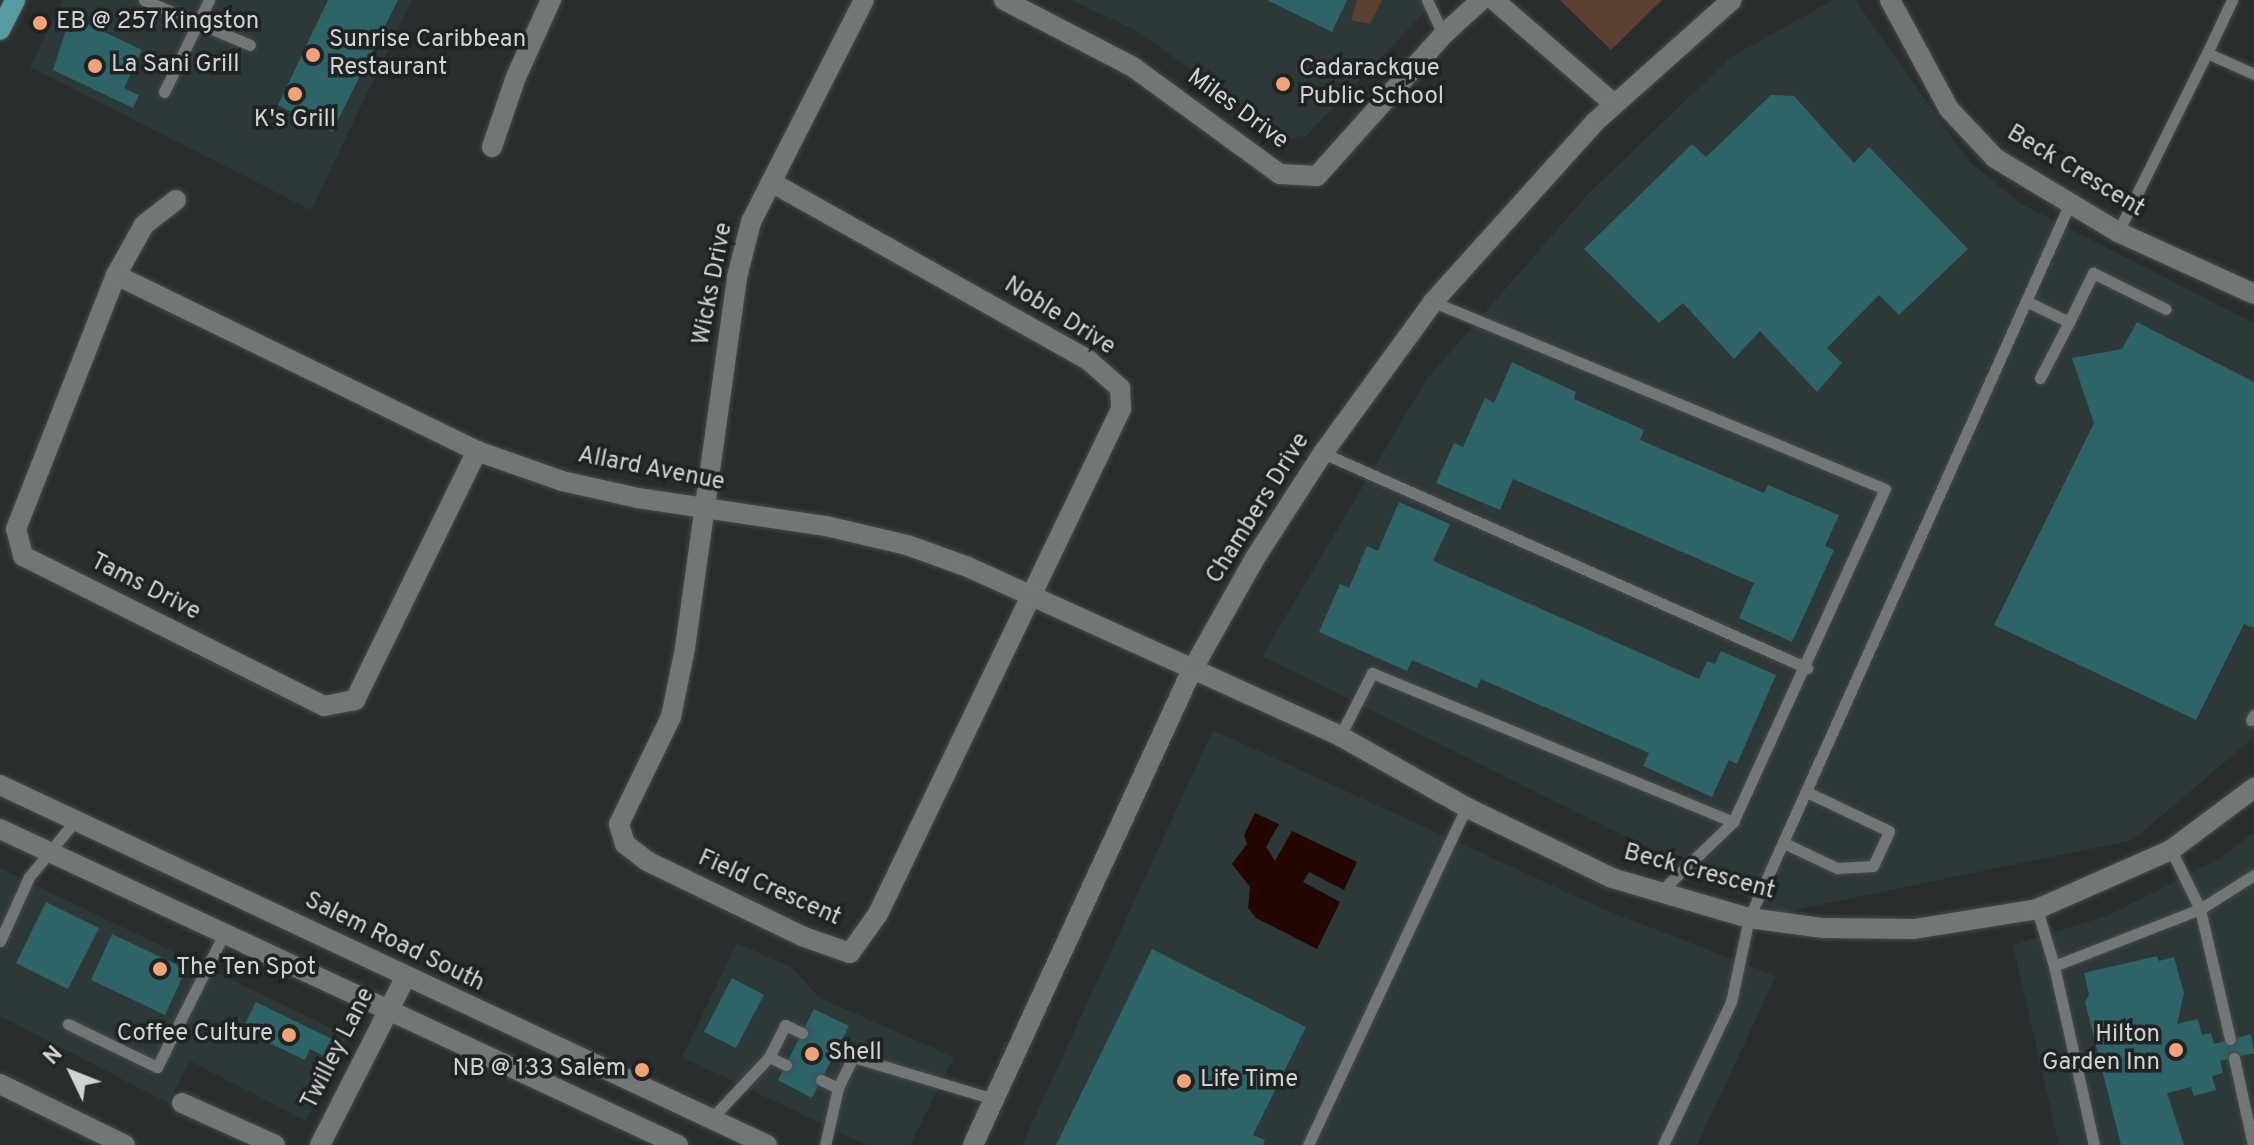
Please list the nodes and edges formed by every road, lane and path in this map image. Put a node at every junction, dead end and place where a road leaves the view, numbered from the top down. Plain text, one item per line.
1 (15, 0) edge
2 (144, 0) edge
3 (209, 0) edge
4 (551, 0) edge
5 (864, 0) edge
6 (1004, 0) edge
7 (1427, 0) edge
8 (1481, 0) edge
9 (1494, 0) edge
10 (1732, 0) edge
11 (1890, 0) edge
12 (2232, 0) edge
13 (200, 19) junction
14 (0, 30) edge
15 (1443, 35) junction
16 (250, 45) dead end
17 (2207, 53) junction
18 (2254, 74) edge
19 (164, 92) dead end
20 (1613, 103) junction
21 (492, 147) dead end
22 (771, 182) junction
23 (176, 200) dead end
24 (2070, 203) junction
25 (2118, 232) junction
26 (116, 275) junction
27 (2254, 294) edge
28 (1433, 302) junction
29 (2028, 302) junction
30 (2166, 309) dead end
31 (2069, 322) junction
32 (2040, 378) dead end
33 (477, 451) junction
34 (1323, 453) junction
35 (705, 508) junction
36 (1030, 594) junction
37 (1807, 668) junction
38 (1191, 672) junction
39 (1340, 736) junction
40 (0, 785) edge
41 (2254, 788) edge
42 (1807, 792) junction
43 (1466, 807) junction
44 (75, 821) junction
45 (1733, 822) junction
46 (0, 829) edge
47 (1784, 843) junction
48 (2171, 850) junction
49 (47, 851) junction
50 (2254, 875) edge
51 (1659, 893) junction
52 (2037, 909) junction
53 (2200, 909) junction
54 (1749, 918) junction
55 (224, 934) junction
56 (0, 941) edge
57 (2054, 966) junction
58 (405, 978) junction
59 (388, 1012) junction
60 (68, 1024) dead end
61 (802, 1033) dead end
62 (2230, 1039) dead end
63 (837, 1049) dead end
64 (769, 1057) junction
65 (853, 1057) junction
66 (2234, 1058) dead end
67 (786, 1065) dead end
68 (821, 1080) dead end
69 (0, 1084) edge
70 (838, 1088) junction
71 (994, 1099) junction
72 (182, 1103) dead end
73 (711, 1119) junction
74 (125, 1145) edge
75 (275, 1145) edge
76 (320, 1145) edge
77 (678, 1145) edge
78 (767, 1145) edge
79 (825, 1145) edge
80 (973, 1145) edge
81 (1308, 1145) edge
82 (1663, 1145) edge
83 (2094, 1145) edge
84 (2253, 1145) edge

1 - 14 main road
2 - 13 lane
3 - 13 lane
4 - 21 street
5 - 22 street, Wicks Drive
6 - 15 street, Miles Drive
7 - 15 lane
8 - 15 street, Miles Drive
9 - 20 street
10 - 20 street, Chambers Drive
11 - 24 street, Beck Crescent
12 - 17 lane
13 - 16 lane
13 - 19 lane
17 - 18 lane
17 - 25 lane
20 - 28 street, Chambers Drive
22 - 35 street, Wicks Drive
22 - 36 street, Noble Drive
23 - 26 street, Tams Drive
24 - 25 street, Beck Crescent
24 - 29 lane
25 - 27 street, Beck Crescent
26 - 33 street, Allard Avenue
26 - 33 street, Tams Drive
28 - 34 street, Chambers Drive
28 - 37 lane
29 - 31 lane
29 - 42 lane
30 - 31 lane
31 - 32 lane
33 - 35 street, Allard Avenue
34 - 37 lane
34 - 38 street, Chambers Drive
35 - 36 street, Allard Avenue
35 - 36 street, Field Crescent
36 - 38 street, Allard Avenue
37 - 45 lane
38 - 39 street, Beck Crescent
38 - 71 street, Chambers Drive
39 - 43 street, Beck Crescent
39 - 45 lane
40 - 44 street, Salem Road South
41 - 48 street, Beck Crescent
42 - 47 lane
42 - 47 lane
43 - 51 street, Beck Crescent
43 - 81 lane
44 - 49 lane
44 - 58 street, Salem Road South
45 - 51 lane
46 - 49 street
47 - 54 lane
48 - 52 street, Beck Crescent
48 - 53 lane
49 - 55 street
49 - 56 lane
50 - 53 lane
51 - 54 street, Beck Crescent
52 - 54 street, Beck Crescent
52 - 57 lane
53 - 57 lane
53 - 62 lane
54 - 82 lane
55 - 59 street
55 - 60 lane
57 - 83 lane
58 - 59 street, Twilley Lane
58 - 73 street, Salem Road South
59 - 76 street, Twilley Lane
59 - 77 street
61 - 64 lane
63 - 65 lane
64 - 67 lane
64 - 73 lane
65 - 70 lane
65 - 71 lane
66 - 84 lane
68 - 70 lane
69 - 74 street
70 - 79 lane
71 - 80 street, Chambers Drive
72 - 75 street
73 - 78 street, Salem Road South

